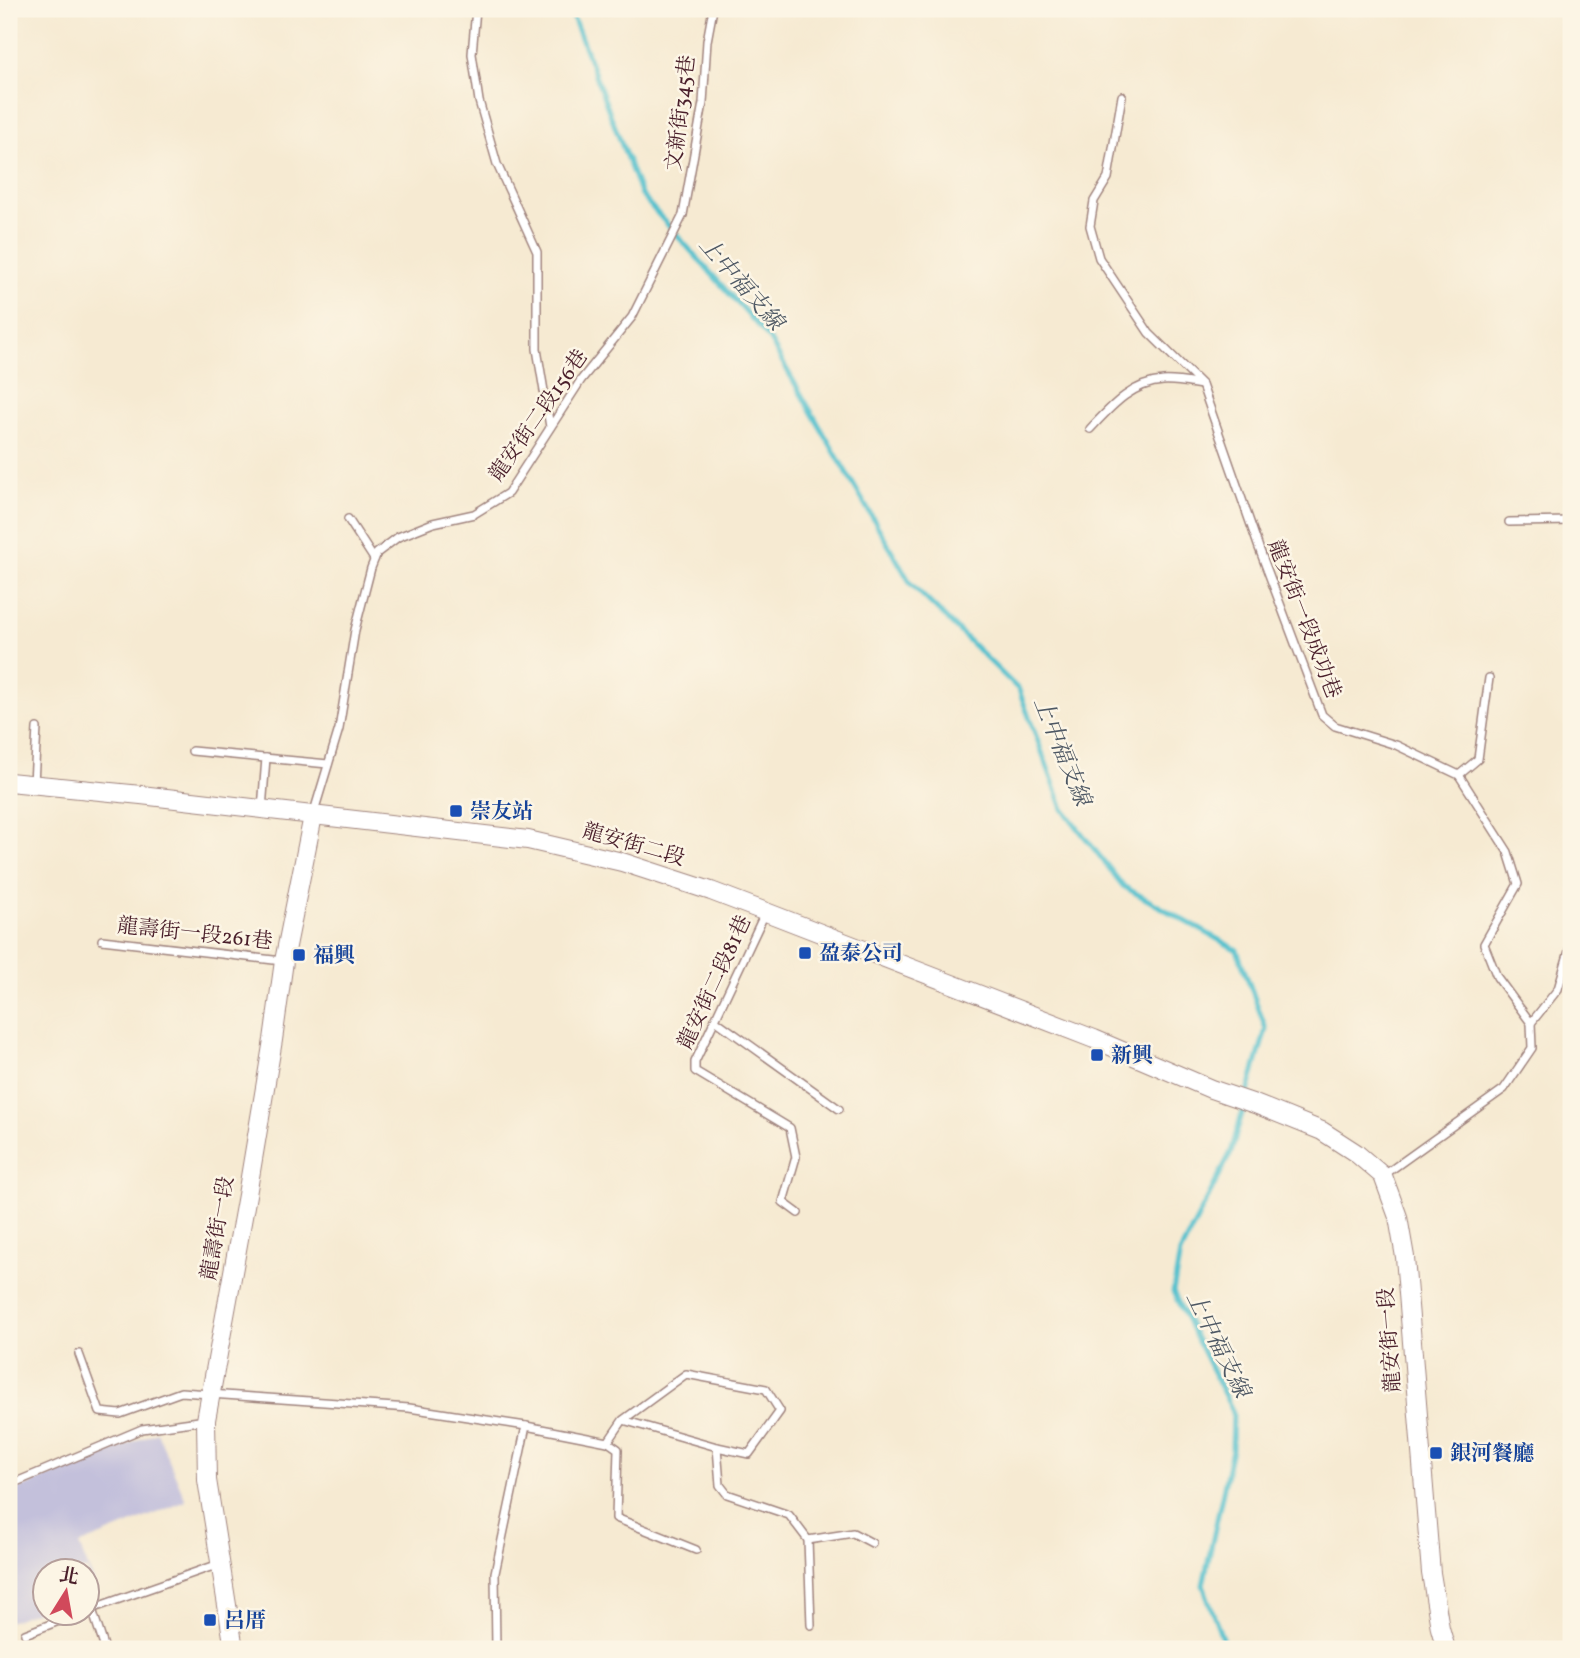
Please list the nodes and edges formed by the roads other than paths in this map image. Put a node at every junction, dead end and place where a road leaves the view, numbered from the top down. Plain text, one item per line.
1 (476, 9) edge
2 (713, 9) edge
3 (1122, 96) dead end
4 (664, 254) joint
5 (1202, 385) junction
6 (550, 427) junction
7 (1090, 429) dead end
8 (348, 519) dead end
9 (1571, 521) edge
10 (1509, 522) dead end
11 (374, 559) junction
12 (1489, 678) dead end
13 (37, 727) dead end
14 (192, 751) dead end
15 (266, 758) junction
16 (328, 764) junction
17 (1459, 775) junction
18 (9, 782) edge
19 (34, 784) junction
20 (261, 810) junction
21 (313, 816) junction
22 (766, 912) junction
23 (102, 940) dead end
24 (1571, 944) edge
25 (284, 961) junction
26 (715, 1020) junction
27 (1531, 1023) junction
28 (1255, 1104) joint
29 (839, 1109) dead end
30 (1383, 1176) junction
31 (798, 1213) dead end
32 (79, 1354) dead end
33 (211, 1394) junction
34 (206, 1420) junction
35 (623, 1420) junction
36 (526, 1426) junction
37 (608, 1442) junction
38 (717, 1447) junction
39 (9, 1485) edge
40 (808, 1540) junction
41 (872, 1543) dead end
42 (696, 1550) dead end
43 (220, 1563) junction
44 (102, 1605) edge
45 (811, 1625) dead end
46 (46, 1626) edge
47 (96, 1626) edge
48 (25, 1634) dead end
49 (105, 1649) edge
50 (234, 1649) edge
51 (496, 1649) edge
52 (1446, 1649) edge

1 - 6 lane
2 - 4 lane, 文新街345巷
3 - 5 lane, 龍安街一段成功巷
4 - 6 lane, 龍安街二段156巷
5 - 7 lane
5 - 17 lane, 龍安街一段成功巷
6 - 11 lane, 龍安街二段156巷
8 - 11 lane
9 - 10 lane
11 - 16 lane
12 - 17 lane
13 - 19 lane
14 - 15 lane
15 - 16 lane
15 - 20 lane
16 - 21 lane
17 - 27 lane
18 - 19 street, 龍安街二段
19 - 20 street, 龍安街二段
20 - 21 street, 龍安街二段
21 - 22 street, 龍安街二段
21 - 25 street, 龍壽街一段
22 - 26 lane, 龍安街二段81巷
22 - 28 street, 龍安街二段
23 - 25 lane, 龍壽街一段261巷
24 - 27 lane
25 - 33 street, 龍壽街一段
26 - 29 lane
26 - 31 lane, 龍安街二段81巷
27 - 30 lane
28 - 30 street, 龍安街一段
30 - 52 street, 龍安街一段
32 - 33 lane
33 - 34 street, 龍壽街一段
33 - 36 lane
34 - 39 lane
34 - 43 street, 龍壽街一段
35 - 37 lane
35 - 38 lane
35 - 38 lane
36 - 37 lane
36 - 51 lane
37 - 42 lane
38 - 40 lane
40 - 41 lane
40 - 45 lane
43 - 44 lane
43 - 50 street, 龍壽街一段
46 - 48 lane
47 - 49 lane

